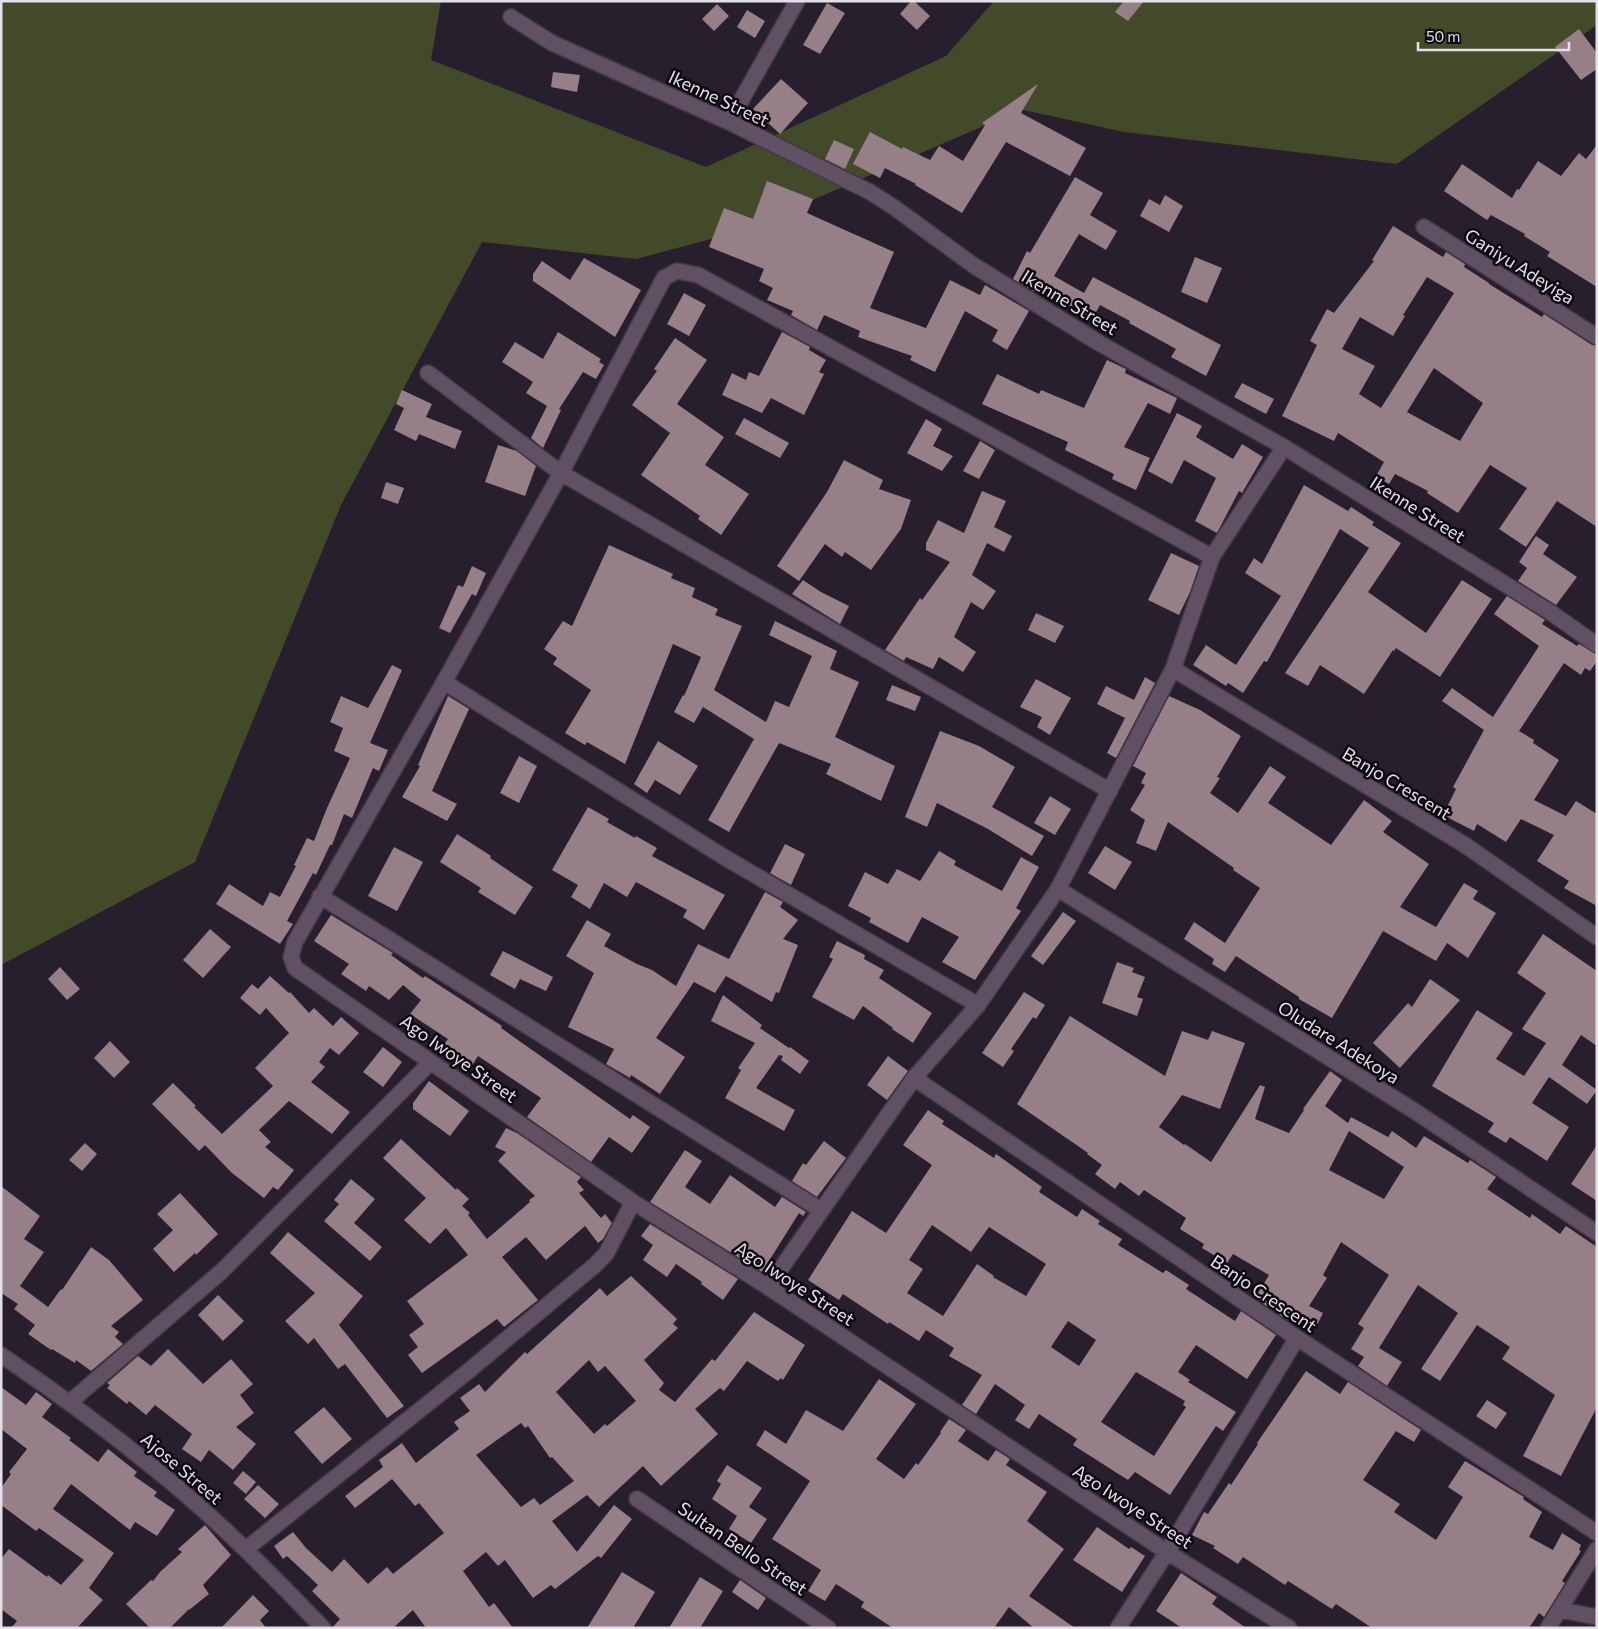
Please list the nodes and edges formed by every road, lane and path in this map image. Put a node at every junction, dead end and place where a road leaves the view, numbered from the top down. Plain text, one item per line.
1 (797, 1) edge
2 (510, 17) dead end
3 (730, 122) junction
4 (1424, 226) dead end
5 (1597, 336) edge
6 (428, 373) dead end
7 (1284, 447) junction
8 (561, 473) junction
9 (1212, 557) junction
10 (1597, 645) edge
11 (1173, 669) junction
12 (444, 682) junction
13 (1110, 791) junction
14 (1058, 889) junction
15 (320, 896) junction
16 (1597, 937) edge
17 (978, 1005) junction
18 (431, 1062) junction
19 (914, 1078) junction
20 (633, 1202) junction
21 (822, 1210) junction
22 (1597, 1233) edge
23 (768, 1287) junction
24 (1296, 1338) junction
25 (1, 1355) edge
26 (70, 1402) junction
27 (637, 1499) dead end
28 (1597, 1533) edge
29 (246, 1549) junction
30 (1597, 1549) edge
31 (1166, 1552) junction
32 (1560, 1610) junction
33 (1597, 1617) edge
34 (323, 1628) edge
35 (828, 1628) edge
36 (1118, 1628) edge
37 (1289, 1628) edge
38 (1548, 1628) edge

1 - 3 street
2 - 3 street, Ikenne Street
3 - 7 street, Ikenne Street
4 - 5 street, Ganiyu Adeyiga
6 - 8 street
7 - 9 street
7 - 10 street, Ikenne Street
8 - 9 street
8 - 12 street
8 - 13 street
9 - 11 street
11 - 13 street
11 - 16 street, Banjo Crescent
12 - 15 street
12 - 17 street
13 - 14 street
14 - 17 street
14 - 22 street, Oludare Adekoya
15 - 18 street, Ago Iwoye Street
15 - 21 street
17 - 19 street
18 - 20 street, Ago Iwoye Street
18 - 26 street
19 - 21 street
19 - 24 street, Banjo Crescent
20 - 23 street, Ago Iwoye Street
20 - 29 street
21 - 23 street
23 - 31 street, Ago Iwoye Street
24 - 28 street, Banjo Crescent
24 - 31 street
25 - 26 street, Ajose Street
26 - 29 street, Ajose Street
27 - 35 street, Sultan Bello Street
29 - 34 street, Ajose Street
30 - 32 street
31 - 36 street
31 - 37 street, Ago Iwoye Street
32 - 33 street
32 - 38 street

